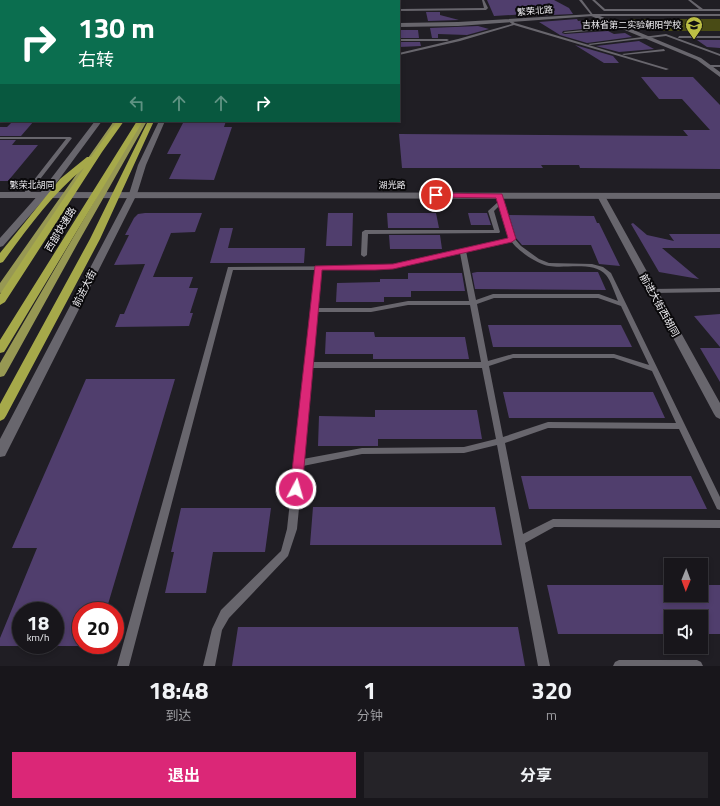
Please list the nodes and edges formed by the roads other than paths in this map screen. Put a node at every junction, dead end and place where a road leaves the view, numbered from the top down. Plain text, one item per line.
1 (482, 0) edge
2 (580, 0) edge
3 (593, 0) edge
4 (689, 0) edge
5 (400, 10) edge
6 (702, 10) junction
7 (720, 10) edge
8 (720, 14) edge
9 (594, 15) junction
10 (512, 22) junction
11 (400, 25) edge
12 (624, 27) junction
13 (565, 32) dead end
14 (646, 37) junction
15 (675, 37) junction
16 (720, 37) edge
17 (400, 40) edge
18 (459, 40) junction
19 (586, 44) junction
20 (664, 50) dead end
21 (400, 54) edge
22 (620, 54) junction
23 (720, 55) edge
24 (709, 66) junction
25 (720, 66) edge
26 (667, 69) dead end
27 (720, 75) edge
28 (98, 122) edge
29 (116, 122) edge
30 (120, 122) edge
31 (139, 122) edge
32 (143, 122) edge
33 (151, 122) edge
34 (162, 122) edge
35 (0, 138) edge
36 (99, 151) junction
37 (102, 194) junction
38 (133, 194) junction
39 (0, 195) edge
40 (25, 195) junction
41 (43, 195) junction
42 (64, 195) junction
43 (600, 196) junction
44 (720, 196) edge
45 (500, 199) junction
46 (512, 239) junction
47 (0, 244) edge
48 (462, 251) junction
49 (364, 255) dead end
50 (0, 260) edge
51 (318, 268) junction
52 (0, 290) edge
53 (720, 290) edge
54 (652, 291) junction
55 (0, 302) edge
56 (472, 303) junction
57 (624, 305) junction
58 (314, 310) junction
59 (0, 349) edge
60 (309, 365) junction
61 (485, 365) junction
62 (654, 368) junction
63 (0, 374) edge
64 (720, 414) edge
65 (0, 416) edge
66 (681, 426) junction
67 (500, 441) junction
68 (0, 452) edge
69 (299, 463) junction
70 (720, 506) edge
71 (720, 524) edge
72 (519, 541) junction
73 (123, 666) edge
74 (209, 666) edge
75 (544, 666) edge
76 (619, 666) edge
77 (697, 666) edge

1 - 5 lane
2 - 9 lane
3 - 6 lane
4 - 6 lane
6 - 7 lane
8 - 9 street, 繁荣北路
9 - 10 street, 繁荣北路
9 - 12 street
10 - 11 street, 繁荣北路
10 - 18 lane
10 - 19 lane
12 - 13 lane
12 - 14 street
14 - 15 lane
14 - 19 lane
14 - 24 street
15 - 16 lane
15 - 23 lane
17 - 18 lane
18 - 21 lane
19 - 22 lane
20 - 22 lane
22 - 26 lane
24 - 25 lane
24 - 27 street
28 - 41 street
29 - 42 main road
30 - 36 highway, 西部快速路
31 - 59 highway, 西部快速路
32 - 37 main road
33 - 65 highway
34 - 38 street, 前进大街
35 - 40 lane
36 - 50 highway
36 - 55 highway, 西部快速路
37 - 38 street, 湖光路
37 - 42 street, 湖光路
37 - 63 main road
38 - 45 street, 湖光路
38 - 68 street, 前进大街
39 - 40 street, 繁荣北胡同
40 - 41 street, 繁荣北胡同
41 - 42 street, 繁荣北胡同
41 - 47 street
42 - 52 main road
43 - 44 street, 湖光路
43 - 45 street, 湖光路
43 - 54 street, 前进大街西胡同
45 - 46 lane
45 - 49 lane
46 - 48 lane
46 - 57 lane
48 - 51 lane
48 - 56 lane
51 - 58 lane
51 - 73 lane
53 - 54 lane
54 - 64 street, 前进大街西胡同
56 - 57 lane
56 - 58 lane
56 - 61 lane
57 - 62 lane
58 - 60 lane
60 - 61 lane
60 - 69 lane
61 - 62 lane
61 - 67 lane
62 - 66 lane
66 - 67 lane
66 - 70 lane
67 - 69 lane
67 - 72 lane
69 - 74 lane
71 - 72 lane
72 - 75 lane
76 - 77 lane

